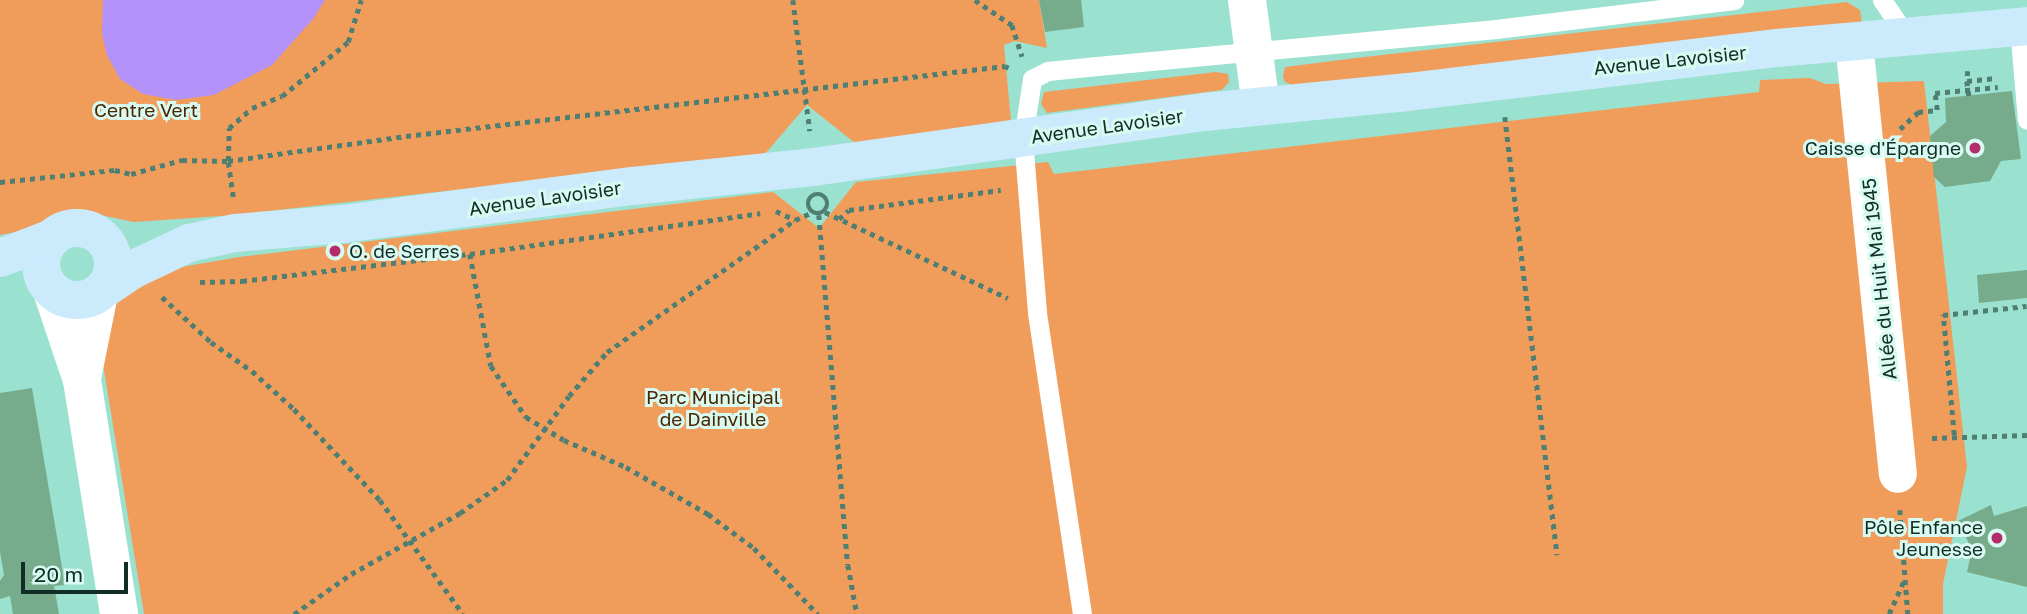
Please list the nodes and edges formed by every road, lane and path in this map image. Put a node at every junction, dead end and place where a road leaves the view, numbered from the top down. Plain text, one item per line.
1 (361, 0) edge
2 (793, 0) edge
3 (975, 0) edge
4 (1247, 0) edge
5 (1734, 0) edge
6 (1882, 0) edge
7 (2023, 26) edge
8 (1908, 38) junction
9 (1854, 42) junction
10 (1253, 53) junction
11 (2014, 72) junction
12 (1032, 79) junction
13 (1503, 80) junction
14 (1967, 81) junction
15 (2007, 86) dead end
16 (806, 91) junction
17 (1969, 93) junction
18 (1261, 106) junction
19 (2027, 120) edge
20 (1865, 132) junction
21 (1023, 138) junction
22 (228, 161) junction
23 (0, 182) edge
24 (1028, 187) junction
25 (825, 212) dead end
26 (811, 213) dead end
27 (818, 215) dead end
28 (839, 219) junction
29 (795, 220) junction
30 (92, 231) junction
31 (52, 238) junction
32 (189, 243) junction
33 (470, 254) junction
34 (0, 258) edge
35 (0, 271) edge
36 (187, 286) dead end
37 (50, 289) junction
38 (103, 290) junction
39 (174, 291) dead end
40 (2027, 306) edge
41 (1037, 312) junction
42 (82, 380) junction
43 (544, 428) junction
44 (1954, 435) junction
45 (2027, 435) edge
46 (1897, 458) junction
47 (411, 538) junction
48 (1558, 555) dead end
49 (1904, 579) junction
50 (119, 614) edge
51 (294, 614) edge
52 (463, 614) edge
53 (818, 614) edge
54 (857, 614) edge
55 (1082, 614) edge
56 (1889, 614) edge
57 (1908, 614) edge

1 - 22 path
2 - 16 path
3 - 12 path
4 - 10 street
5 - 10 lane
6 - 8 lane
7 - 8 main road, Avenue Lavoisier
7 - 11 lane
8 - 9 main road, Avenue Lavoisier
9 - 13 main road, Avenue Lavoisier
9 - 20 street, Allée du Huit Mai 1945
10 - 12 lane
10 - 18 street
11 - 14 path
11 - 14 path
11 - 19 lane
12 - 16 path
12 - 21 lane
13 - 18 main road, Avenue Lavoisier
13 - 48 path
14 - 17 path
15 - 17 path
16 - 22 path
17 - 20 path
18 - 21 main road, Avenue Lavoisier
20 - 46 street, Allée du Huit Mai 1945
21 - 24 lane
21 - 32 main road, Avenue Lavoisier
22 - 23 path
24 - 28 path
24 - 41 lane
25 - 28 path
26 - 29 path
27 - 54 path
28 - 41 path
29 - 33 path
29 - 43 path
30 - 31 main road
30 - 32 main road, Avenue Lavoisier
30 - 38 main road
31 - 34 main road
31 - 37 main road
32 - 38 main road, Avenue Lavoisier
33 - 36 path
33 - 43 path
35 - 37 main road
37 - 38 main road
37 - 42 street
38 - 42 street
39 - 47 path
40 - 44 path
41 - 55 lane
42 - 50 street
43 - 47 path
43 - 53 path
44 - 45 path
44 - 46 path
46 - 49 path
47 - 51 path
47 - 52 path
49 - 56 path
49 - 57 path

